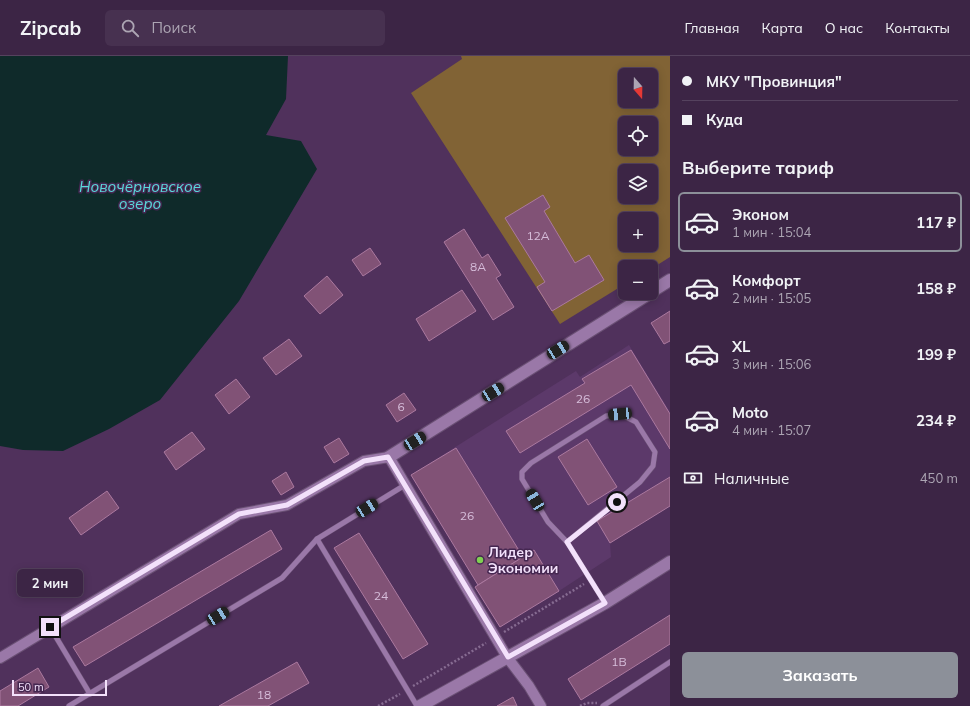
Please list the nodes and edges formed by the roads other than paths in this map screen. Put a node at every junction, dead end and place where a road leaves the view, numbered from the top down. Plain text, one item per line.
1 (670, 280) edge
2 (658, 288) edge
3 (639, 300) edge
4 (388, 457) junction
5 (405, 485) junction
6 (317, 540) junction
7 (567, 542) junction
8 (670, 562) edge
9 (605, 603) junction
10 (50, 627) junction
11 (508, 657) junction
12 (0, 658) edge
13 (670, 662) edge
14 (90, 694) junction
15 (69, 706) edge
16 (418, 706) edge
17 (541, 706) edge
18 (603, 706) edge

1 - 2 street
3 - 4 street
4 - 5 street
4 - 10 street
5 - 6 lane
5 - 11 street
6 - 14 lane
6 - 16 lane
7 - 7 lane
7 - 9 lane
8 - 9 street
9 - 11 street
10 - 12 street
10 - 14 lane
11 - 16 street
11 - 17 street
13 - 18 lane
14 - 15 lane

